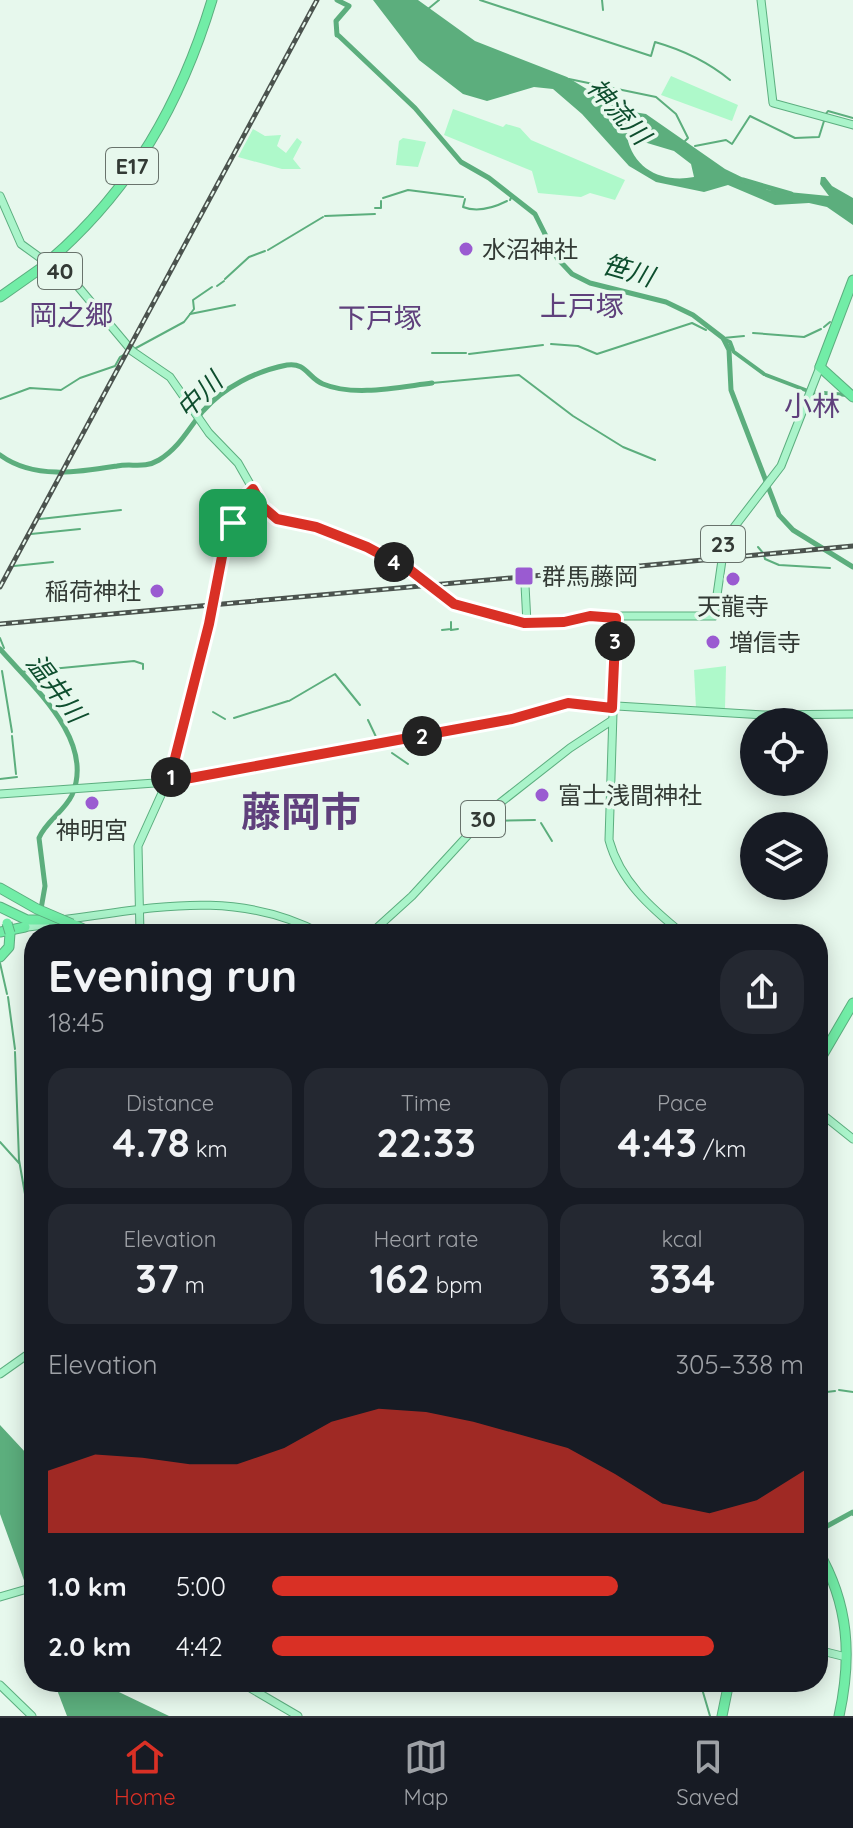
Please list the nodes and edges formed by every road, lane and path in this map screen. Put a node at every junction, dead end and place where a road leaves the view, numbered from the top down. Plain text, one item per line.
1 (210, 0) edge
2 (761, 0) edge
3 (192, 56) junction
4 (853, 125) edge
5 (0, 196) edge
6 (46, 262) junction
7 (853, 280) edge
8 (0, 294) edge
9 (820, 367) junction
10 (853, 396) edge
11 (253, 489) junction
12 (525, 585) dead end
13 (616, 618) junction
14 (527, 623) junction
15 (612, 708) junction
16 (853, 714) edge
17 (611, 721) junction
18 (169, 782) junction
19 (0, 794) edge
20 (0, 889) edge
21 (139, 911) junction
22 (40, 920) junction
23 (3, 924) edge
24 (31, 924) edge
25 (68, 924) joint
26 (140, 924) edge
27 (295, 924) edge
28 (381, 924) edge
29 (672, 924) edge
30 (24, 927) edge
31 (0, 956) edge
32 (853, 1003) edge
33 (828, 1046) edge
34 (828, 1117) edge
35 (853, 1137) edge
36 (24, 1357) edge
37 (0, 1374) edge
38 (828, 1574) edge
39 (24, 1590) edge
40 (0, 1597) edge
41 (828, 1652) edge
42 (848, 1657) edge
43 (0, 1685) edge
44 (257, 1692) edge
45 (727, 1692) edge
46 (32, 1716) edge
47 (298, 1716) edge
48 (722, 1716) edge
49 (838, 1716) edge

1 - 3 highway, E17
2 - 4 main road
3 - 6 highway, E17
3 - 6 highway, E17
5 - 11 main road, 40
6 - 8 highway, E17
6 - 8 highway, E17
7 - 9 highway
9 - 10 highway
9 - 13 main road, 23
11 - 14 main road, 40
11 - 18 main road
12 - 14 main road
13 - 14 main road, 40
13 - 15 main road
15 - 16 main road
15 - 17 main road
15 - 18 main road
17 - 28 main road, 30
17 - 29 main road
18 - 19 main road
18 - 21 main road
20 - 22 highway
20 - 22 highway
21 - 22 main road
21 - 25 main road
21 - 26 main road
21 - 27 main road
22 - 23 main road
22 - 23 highway
22 - 24 main road
22 - 25 highway, bridge
23 - 30 highway
23 - 31 highway
32 - 33 highway
34 - 35 main road
36 - 37 main road
38 - 49 highway
39 - 40 main road
41 - 42 main road
43 - 46 main road
44 - 47 main road
45 - 48 highway

